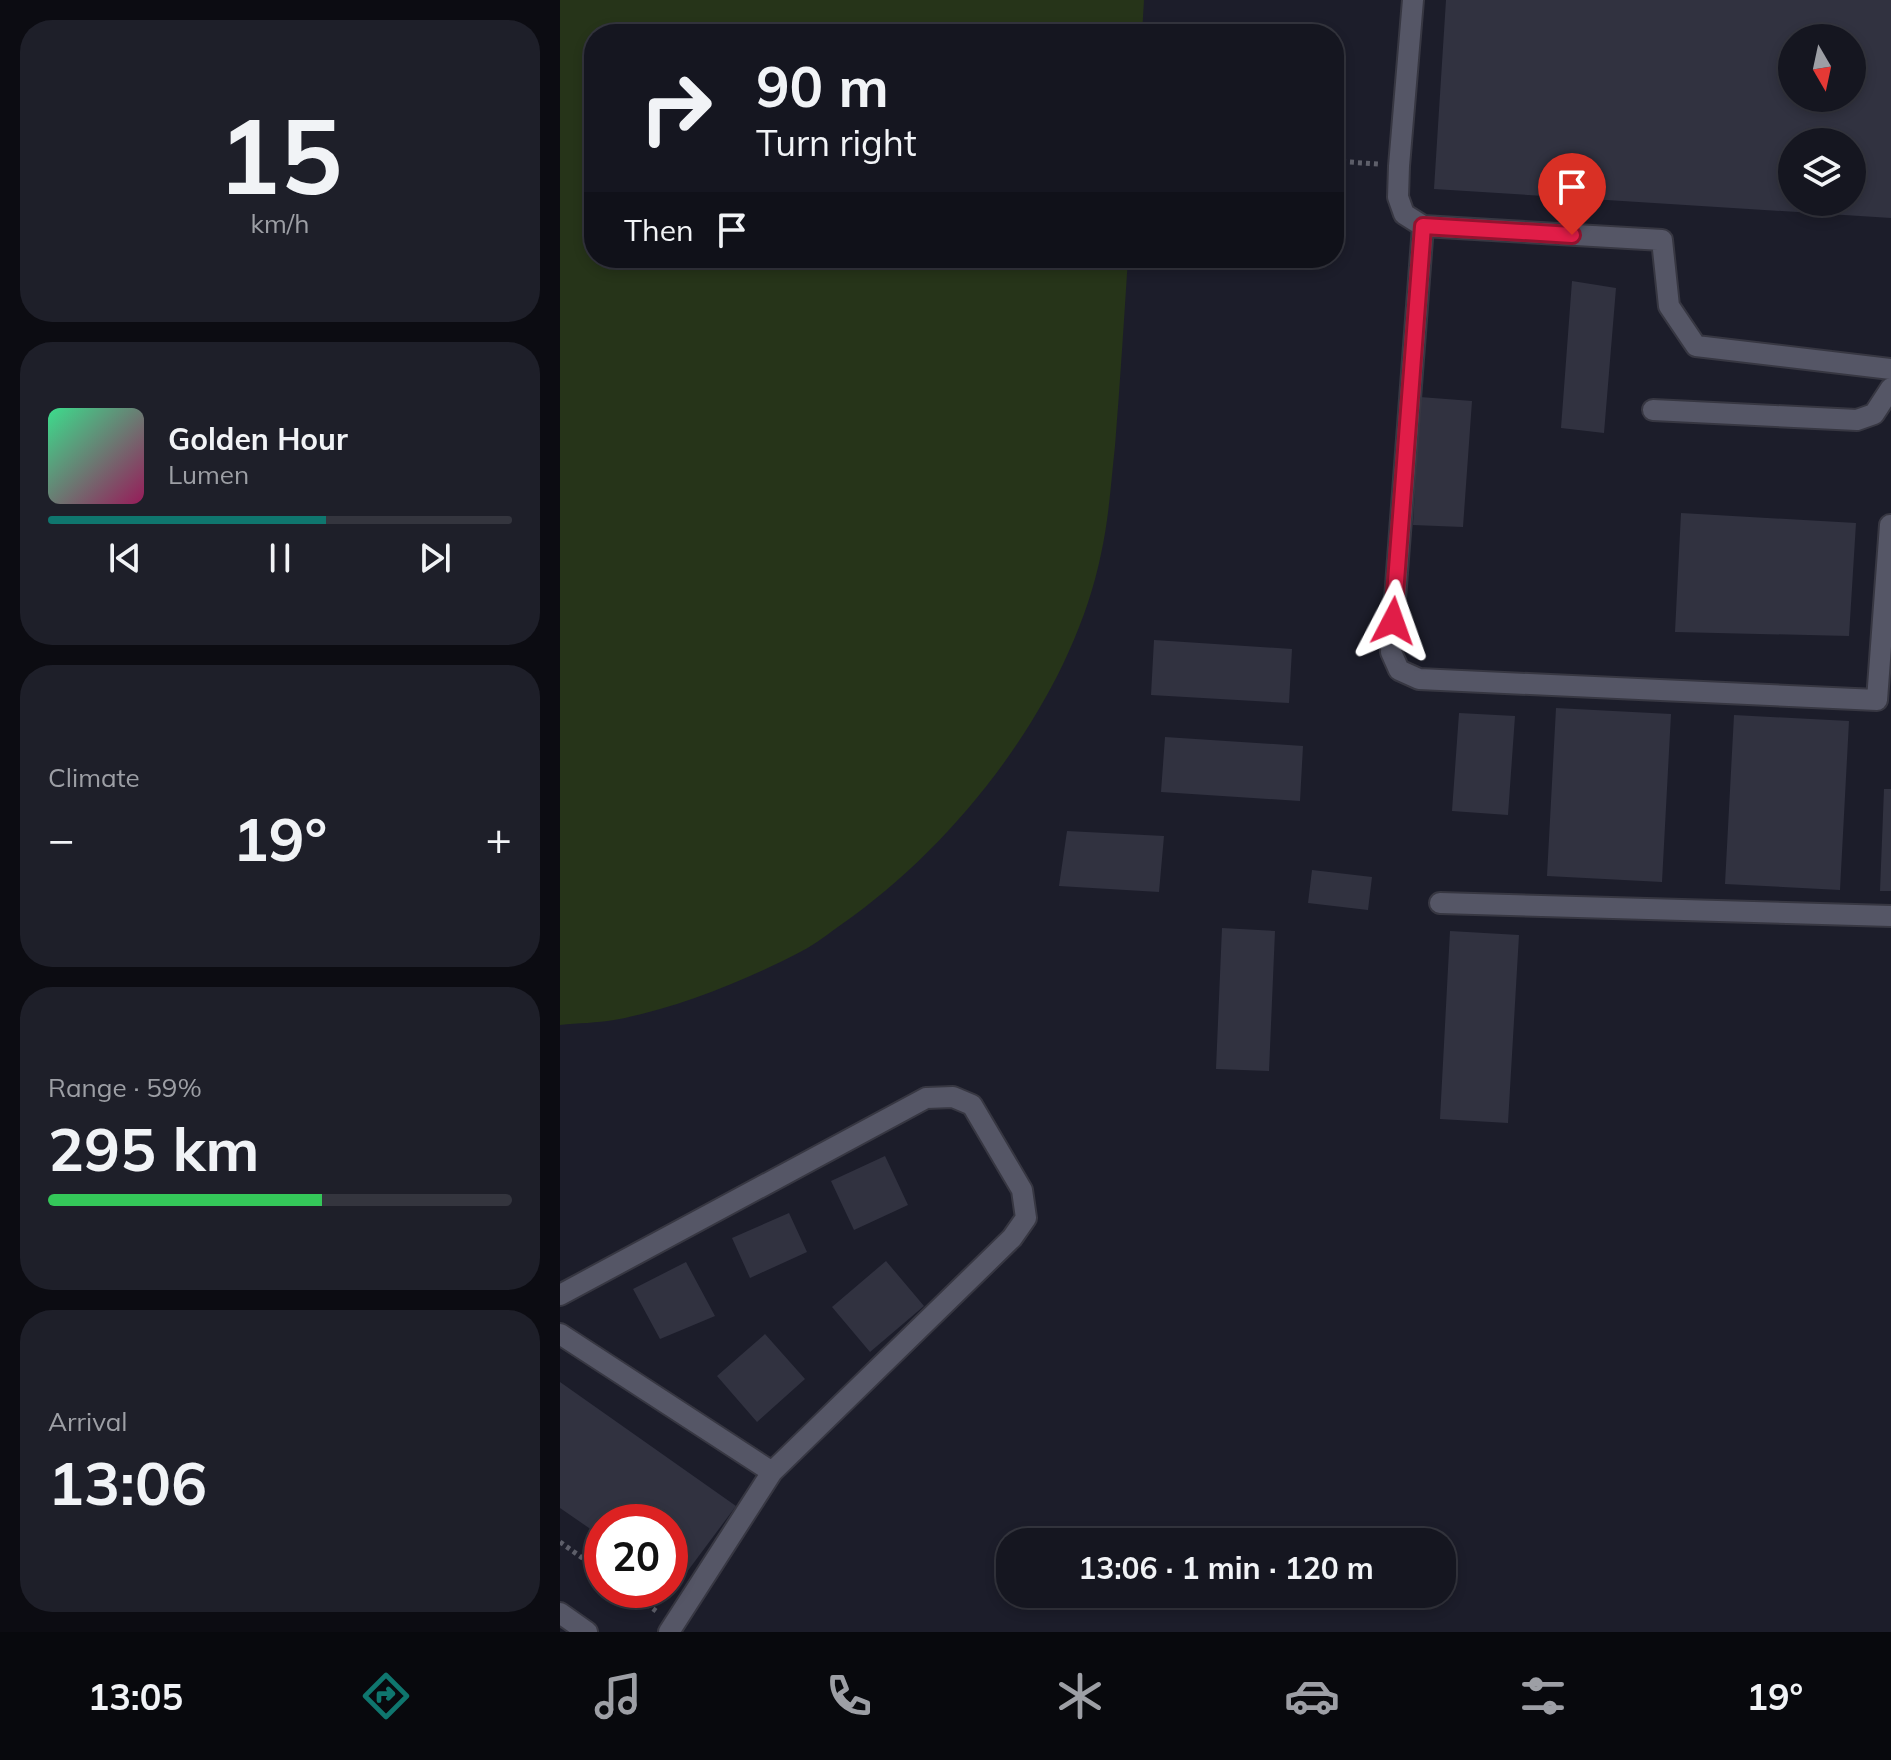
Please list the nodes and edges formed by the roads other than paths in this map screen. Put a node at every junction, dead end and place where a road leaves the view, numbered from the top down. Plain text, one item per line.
1 (1413, 0) edge
2 (1423, 226) junction
3 (1891, 369) edge
4 (1891, 388) edge
5 (1653, 410) dead end
6 (1890, 525) edge
7 (1440, 903) dead end
8 (1891, 916) edge
9 (560, 1295) edge
10 (560, 1334) edge
11 (772, 1472) junction
12 (560, 1613) edge
13 (587, 1632) edge
14 (669, 1632) edge

1 - 2 lane
2 - 3 lane
2 - 6 lane
4 - 5 lane
7 - 8 lane
9 - 11 lane
10 - 11 lane
11 - 14 lane
12 - 13 lane

